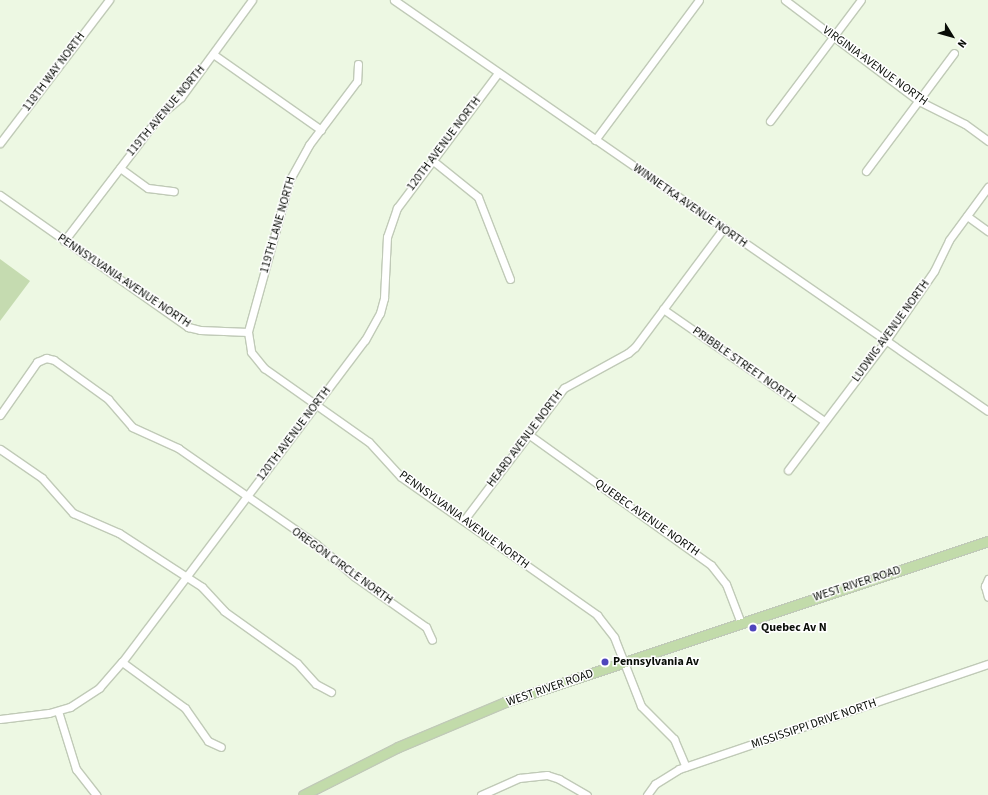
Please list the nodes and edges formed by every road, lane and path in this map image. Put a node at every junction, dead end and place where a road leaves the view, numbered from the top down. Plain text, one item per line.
1 (252, 0) edge
2 (394, 0) edge
3 (785, 0) edge
4 (861, 0) edge
5 (108, 1) edge
6 (696, 1) edge
7 (834, 36) junction
8 (954, 53) dead end
9 (213, 54) junction
10 (358, 64) dead end
11 (498, 73) junction
12 (920, 101) junction
13 (770, 121) dead end
14 (321, 130) junction
15 (595, 140) junction
16 (988, 142) edge
17 (0, 143) edge
18 (432, 160) junction
19 (120, 168) junction
20 (866, 171) dead end
21 (988, 187) edge
22 (174, 191) dead end
23 (0, 195) edge
24 (967, 216) junction
25 (723, 229) junction
26 (988, 231) edge
27 (64, 241) junction
28 (510, 279) dead end
29 (663, 309) junction
30 (248, 332) junction
31 (887, 340) junction
32 (316, 404) junction
33 (988, 411) edge
34 (0, 414) edge
35 (824, 421) junction
36 (528, 434) junction
37 (0, 449) edge
38 (788, 470) dead end
39 (246, 497) junction
40 (464, 520) junction
41 (988, 541) edge
42 (187, 576) junction
43 (988, 579) edge
44 (988, 597) edge
45 (740, 623) junction
46 (432, 640) dead end
47 (122, 662) junction
48 (624, 663) junction
49 (988, 664) edge
50 (331, 692) dead end
51 (58, 711) junction
52 (0, 719) edge
53 (221, 747) dead end
54 (686, 767) junction
55 (96, 795) edge
56 (303, 795) edge
57 (481, 795) edge
58 (587, 795) edge
59 (647, 795) edge

1 - 9 street, 119TH AVENUE NORTH
2 - 11 street, WINNETKA AVENUE NORTH
3 - 7 street, VIRGINIA AVENUE NORTH
4 - 7 street
5 - 17 street, 118TH WAY NORTH
6 - 15 street
7 - 12 street, VIRGINIA AVENUE NORTH
7 - 13 street
8 - 12 street
9 - 14 street
9 - 19 street, 119TH AVENUE NORTH
10 - 14 street, 119TH LANE NORTH
11 - 15 street, WINNETKA AVENUE NORTH
11 - 18 street, 120TH AVENUE NORTH
12 - 16 street, VIRGINIA AVENUE NORTH
12 - 20 street
14 - 30 street, 119TH LANE NORTH
15 - 25 street, WINNETKA AVENUE NORTH
18 - 28 street
18 - 32 street, 120TH AVENUE NORTH
19 - 22 street
19 - 27 street, 119TH AVENUE NORTH
21 - 24 street, LUDWIG AVENUE NORTH
23 - 27 street, PENNSYLVANIA AVENUE NORTH
24 - 26 street
24 - 31 street, LUDWIG AVENUE NORTH
25 - 29 street, HEARD AVENUE NORTH
25 - 31 street, WINNETKA AVENUE NORTH
27 - 30 street, PENNSYLVANIA AVENUE NORTH
29 - 35 street, PRIBBLE STREET NORTH
29 - 36 street, HEARD AVENUE NORTH
30 - 32 street, PENNSYLVANIA AVENUE NORTH
31 - 33 street, WINNETKA AVENUE NORTH
31 - 35 street, LUDWIG AVENUE NORTH
32 - 39 street, 120TH AVENUE NORTH
32 - 40 street, PENNSYLVANIA AVENUE NORTH
34 - 39 street, OREGON CIRCLE NORTH
35 - 38 street, LUDWIG AVENUE NORTH
36 - 40 street, HEARD AVENUE NORTH
36 - 45 street, QUEBEC AVENUE NORTH
37 - 42 street
39 - 42 street, 120TH AVENUE NORTH
39 - 46 street, OREGON CIRCLE NORTH
40 - 48 street, PENNSYLVANIA AVENUE NORTH
41 - 45 main road, WEST RIVER ROAD
42 - 47 street, 120TH AVENUE NORTH
42 - 50 street
43 - 44 street
45 - 48 main road, WEST RIVER ROAD
47 - 51 street, 120TH AVENUE NORTH
47 - 53 street
48 - 54 street, PENNSYLVANIA AVENUE NORTH
48 - 56 main road, WEST RIVER ROAD
49 - 54 street, MISSISSIPPI DRIVE NORTH
51 - 52 street, 120TH AVENUE NORTH
51 - 55 street
54 - 59 street, MISSISSIPPI DRIVE NORTH
57 - 58 street

